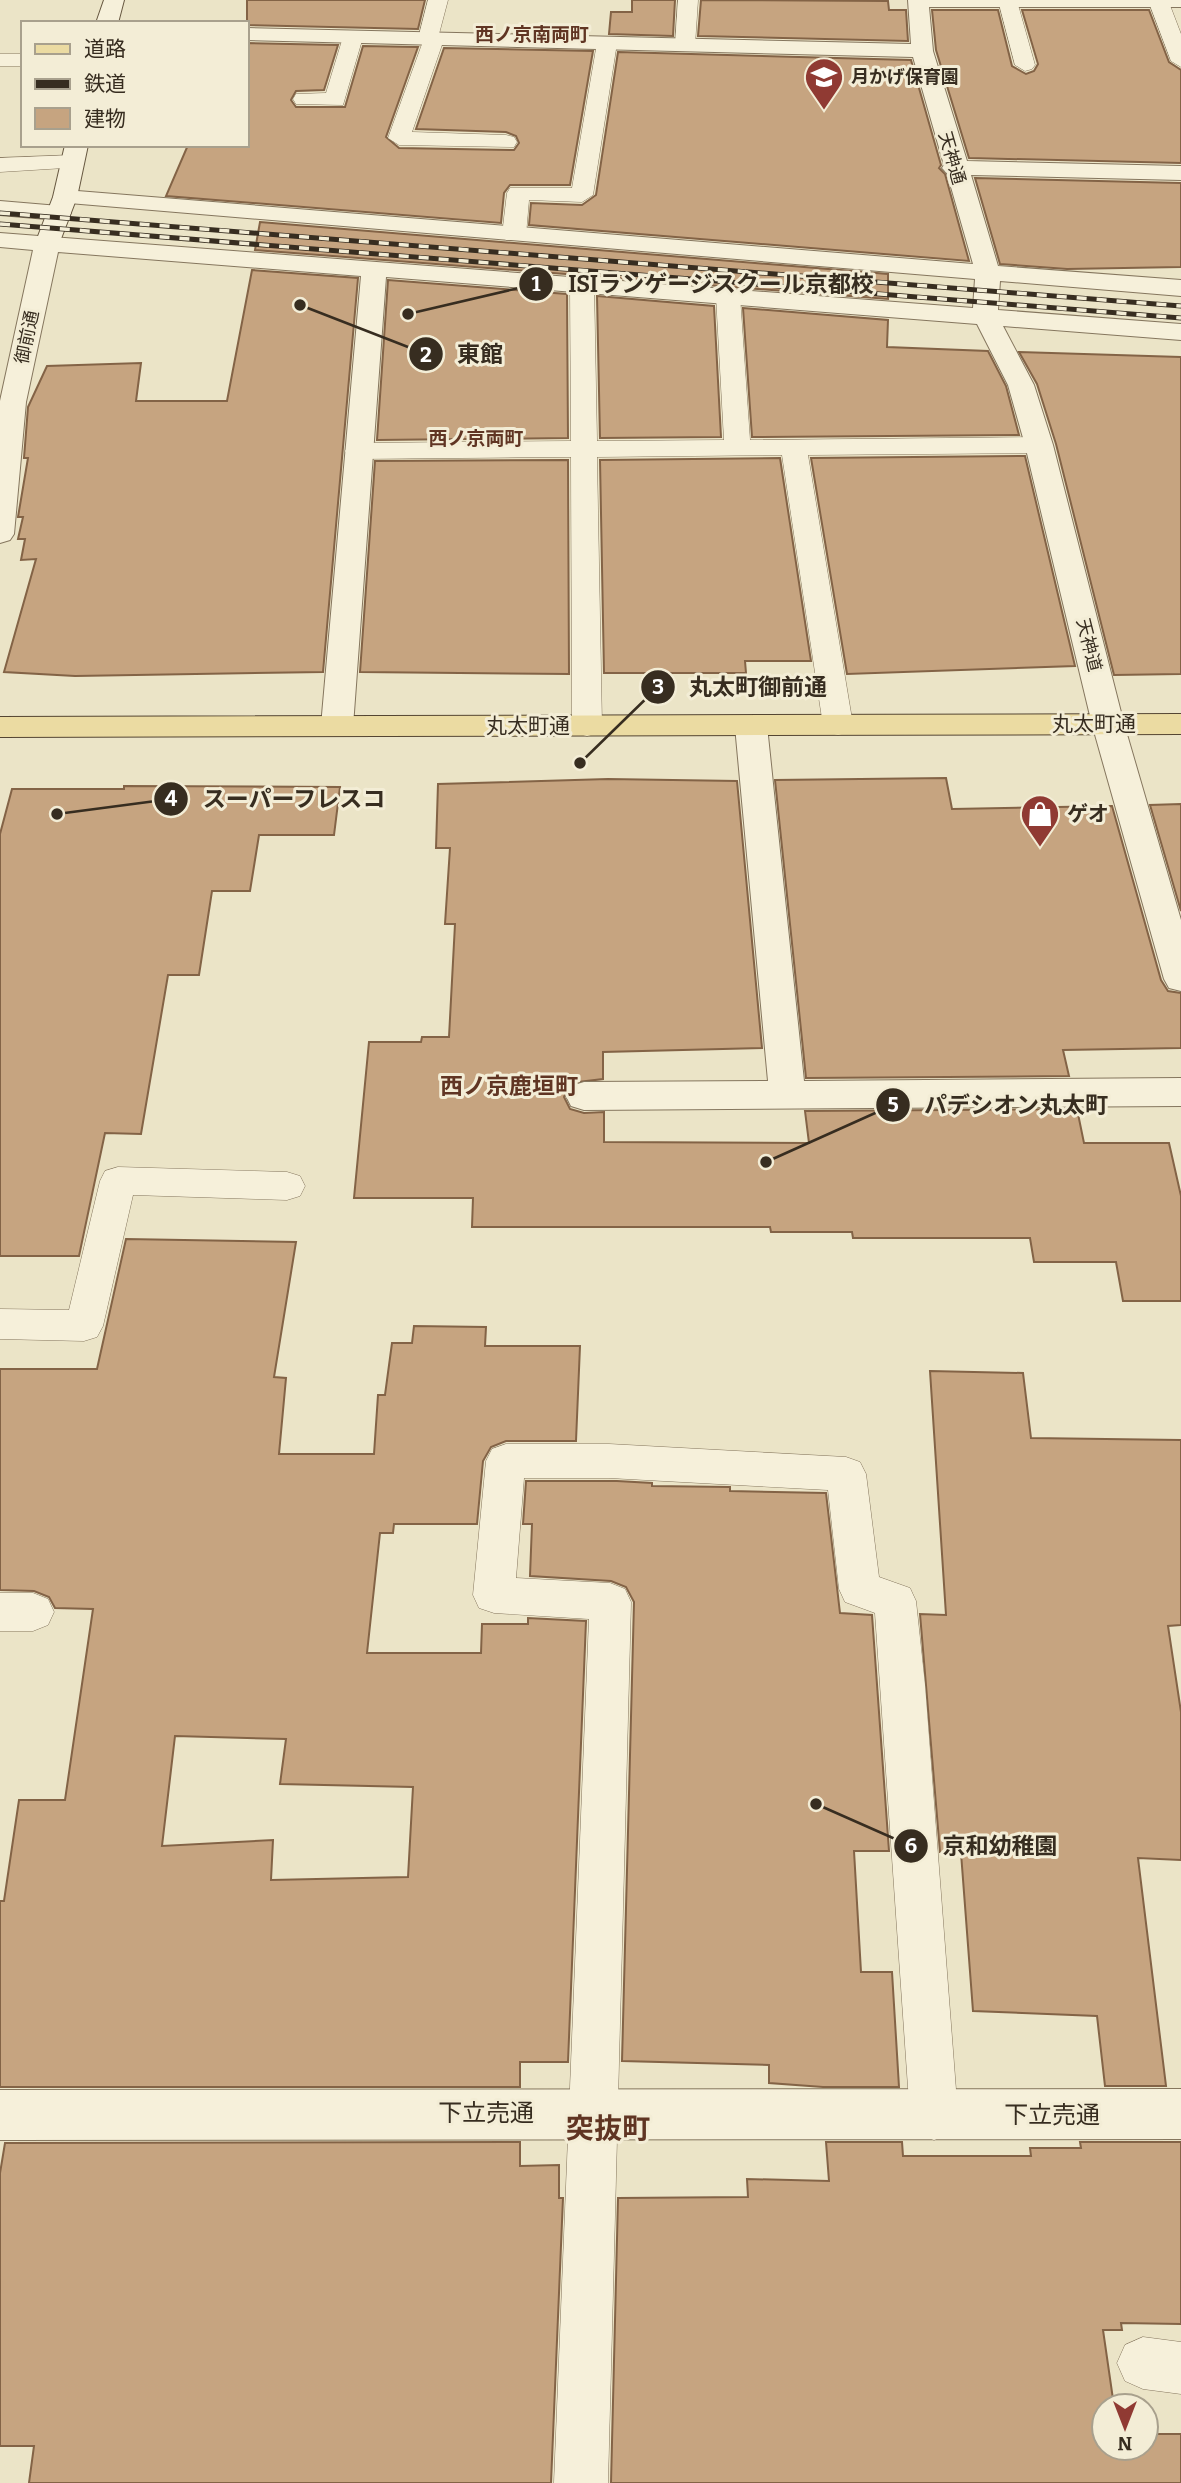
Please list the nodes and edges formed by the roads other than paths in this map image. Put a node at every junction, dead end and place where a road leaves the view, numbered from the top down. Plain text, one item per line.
1 (114, 0) edge
2 (438, 0) edge
3 (688, 0) edge
4 (918, 0) edge
5 (1007, 1) edge
6 (1159, 1) edge
7 (1181, 1) edge
8 (108, 21) edge
9 (248, 34) edge
10 (353, 37) junction
11 (431, 39) junction
12 (607, 43) junction
13 (685, 45) junction
14 (922, 51) junction
15 (0, 60) edge
16 (21, 60) edge
17 (1181, 61) edge
18 (1025, 65) dead end
19 (304, 99) dead end
20 (506, 142) dead end
21 (75, 154) edge
22 (0, 165) edge
23 (954, 167) junction
24 (1181, 173) edge
25 (62, 205) junction
26 (0, 208) edge
27 (514, 235) junction
28 (0, 240) edge
29 (47, 244) junction
30 (374, 267) junction
31 (988, 272) junction
32 (582, 284) junction
33 (1181, 288) edge
34 (728, 296) junction
35 (985, 315) junction
36 (0, 328) edge
37 (29, 328) junction
38 (1181, 332) edge
39 (1039, 445) junction
40 (794, 447) junction
41 (738, 448) junction
42 (583, 449) junction
43 (358, 451) junction
44 (0, 534) edge
45 (1108, 724) junction
46 (1181, 724) edge
47 (838, 725) junction
48 (337, 726) junction
49 (587, 726) junction
50 (751, 726) junction
51 (0, 727) edge
52 (1181, 979) edge
53 (1181, 1092) edge
54 (788, 1094) junction
55 (584, 1096) dead end
56 (288, 1186) dead end
57 (0, 1324) edge
58 (594, 2113) junction
59 (1181, 2114) edge
60 (0, 2115) edge
61 (934, 2116) junction
62 (581, 2483) edge

1 - 8 street
2 - 11 lane
3 - 13 lane
4 - 5 street
4 - 14 street, 天神通
5 - 6 street
5 - 18 lane
6 - 7 street
6 - 17 lane
9 - 10 street
10 - 11 street
10 - 19 lane
11 - 12 street
11 - 20 lane
12 - 13 street
12 - 27 lane
13 - 14 street
14 - 23 street, 天神通
15 - 16 lane
21 - 22 lane
21 - 25 street, 御前通
23 - 24 street
23 - 31 street, 天神通
25 - 26 street
25 - 27 street
25 - 29 street, 御前通
27 - 31 street
28 - 29 street
29 - 30 street
29 - 37 street, 御前通
30 - 32 street
30 - 43 street
31 - 33 street
31 - 35 street, 天神通
32 - 34 street
32 - 42 lane
34 - 35 street
34 - 41 lane
35 - 38 street
35 - 39 street, 天神道
36 - 37 street
37 - 44 street, 御前通
39 - 40 lane
39 - 45 street, 天神道
40 - 41 lane
40 - 47 lane
41 - 42 lane
42 - 43 lane
42 - 49 lane
43 - 48 street
45 - 46 main road, 丸太町通
45 - 47 main road, 丸太町通
45 - 52 street, 天神道
47 - 50 main road, 丸太町通
48 - 49 main road, 丸太町通
48 - 51 main road, 丸太町通
49 - 50 main road, 丸太町通
50 - 54 street
53 - 54 street
54 - 55 street
56 - 57 lane
58 - 60 street, 下立売通
58 - 61 street, 下立売通
58 - 61 lane
58 - 62 lane
59 - 61 street, 下立売通

